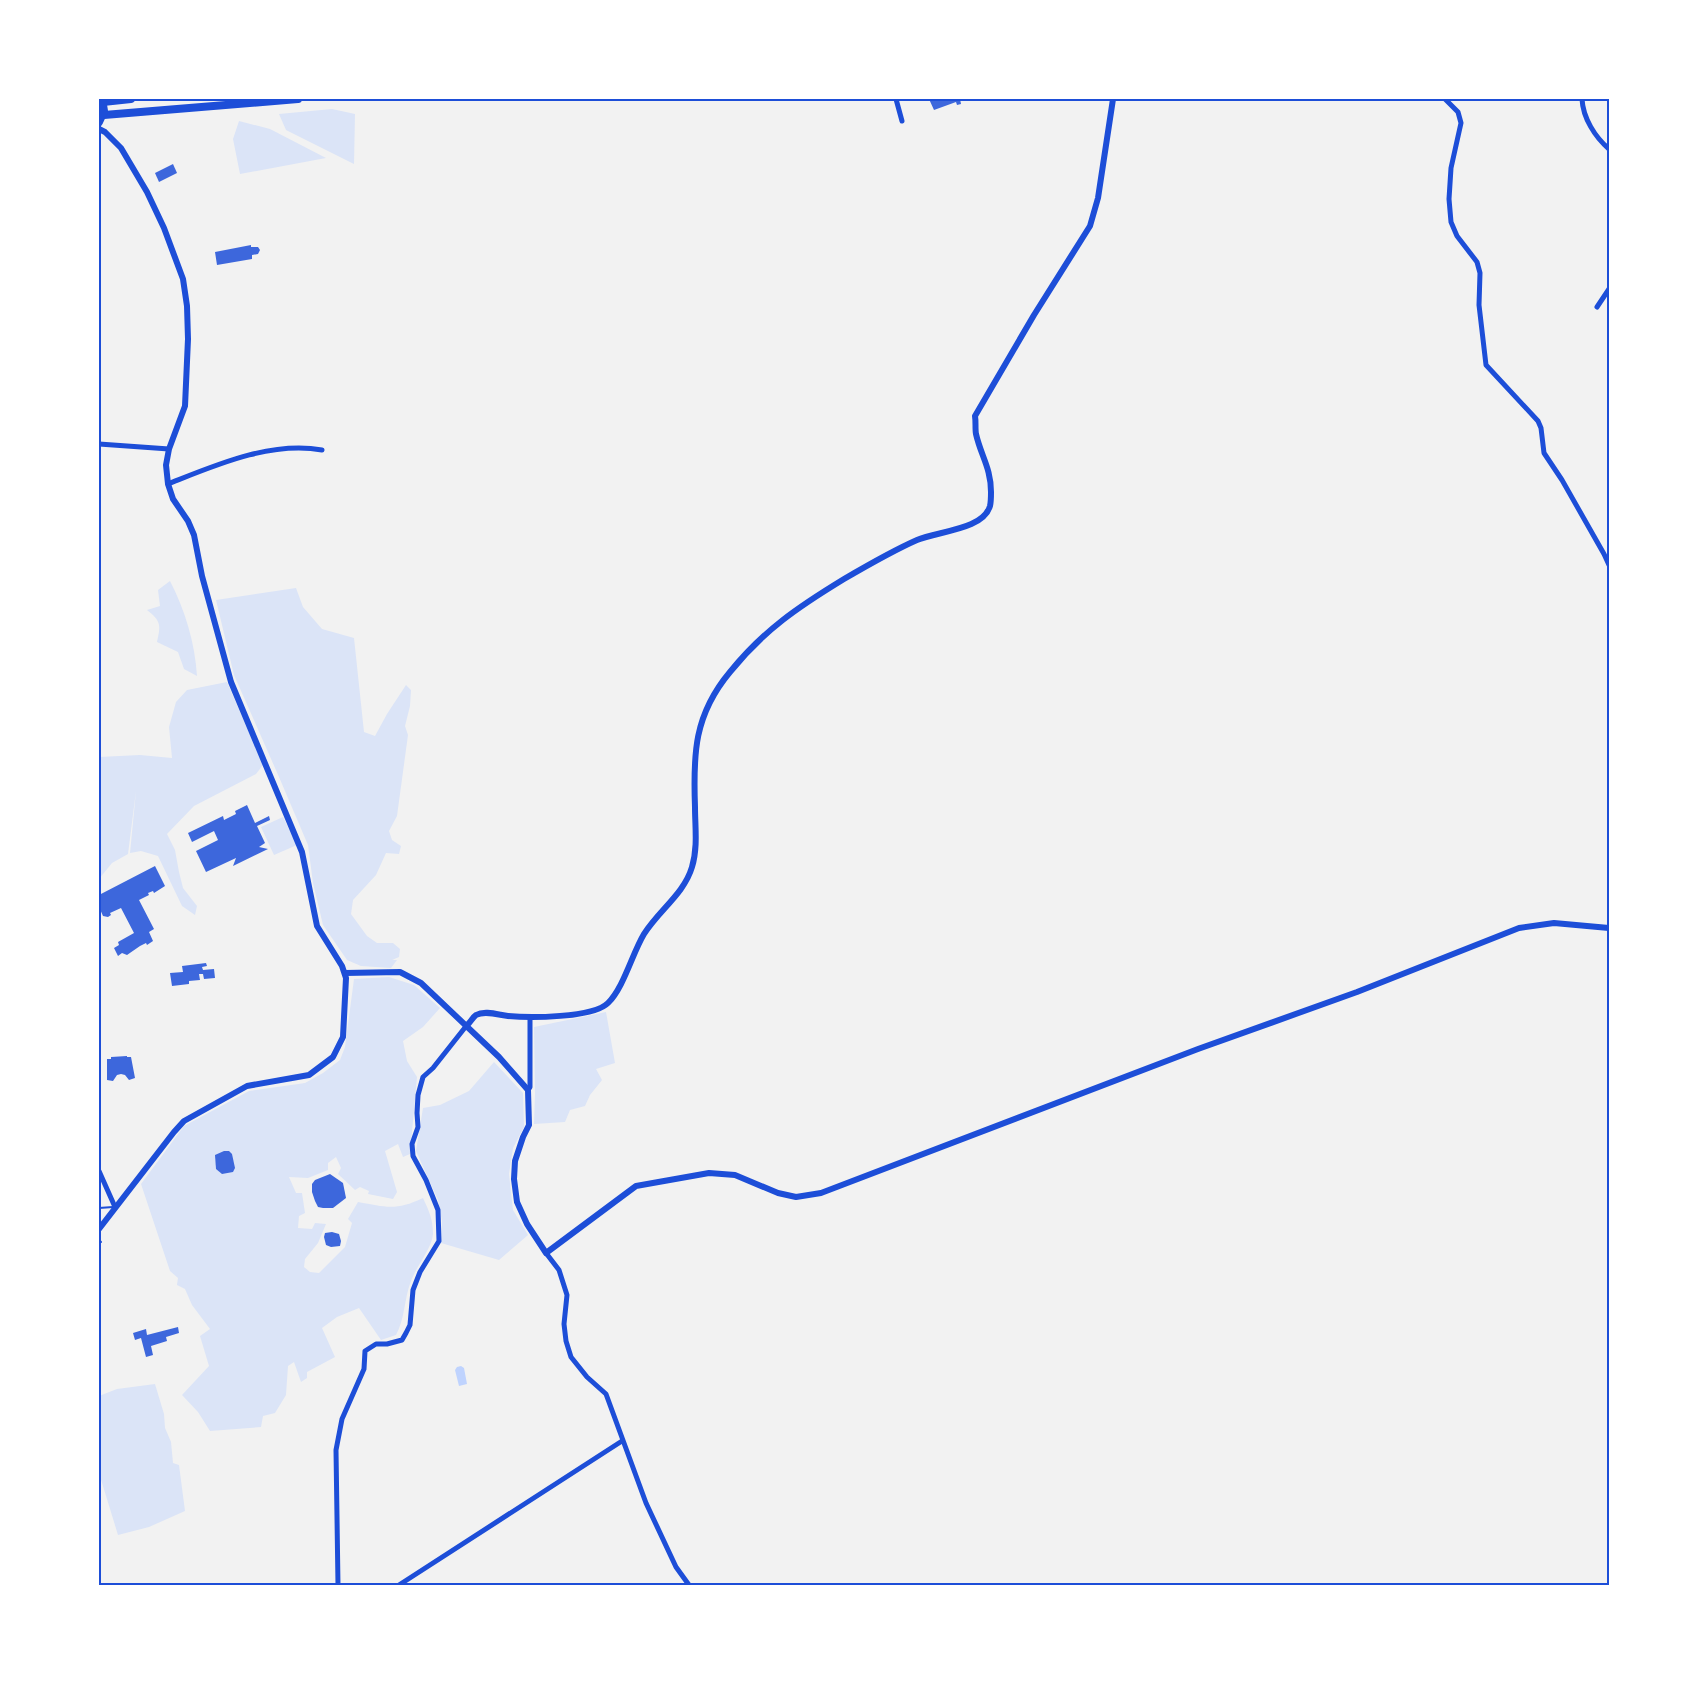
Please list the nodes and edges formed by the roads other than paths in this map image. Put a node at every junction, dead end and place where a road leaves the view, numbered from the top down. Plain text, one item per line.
1 (131, 99) edge
2 (298, 99) edge
3 (896, 99) edge
4 (1113, 99) edge
5 (1445, 99) edge
6 (1582, 99) edge
7 (103, 100) edge
8 (101, 119) edge
9 (902, 122) dead end
10 (99, 129) edge
11 (1609, 149) edge
12 (1609, 289) edge
13 (1597, 307) dead end
14 (99, 444) edge
15 (169, 449) junction
16 (322, 450) dead end
17 (168, 484) junction
18 (1609, 565) edge
19 (1609, 928) edge
20 (345, 973) junction
21 (530, 1018) junction
22 (467, 1025) junction
23 (528, 1090) junction
24 (99, 1171) edge
25 (115, 1207) junction
26 (99, 1208) edge
27 (99, 1229) edge
28 (546, 1253) junction
29 (622, 1442) junction
30 (338, 1585) edge
31 (399, 1585) edge
32 (689, 1585) edge

1 - 7 main road
2 - 8 main road
3 - 9 street
4 - 21 street
5 - 18 street
6 - 11 street
7 - 8 main road
10 - 15 street
12 - 13 street
14 - 15 street
15 - 17 street
16 - 17 street
17 - 20 street
19 - 28 street
20 - 22 street
20 - 25 street
21 - 22 street
21 - 23 street
22 - 23 street
22 - 30 street
23 - 28 street
24 - 25 street
25 - 26 lane
25 - 27 street
28 - 29 street
29 - 31 street
29 - 32 street

